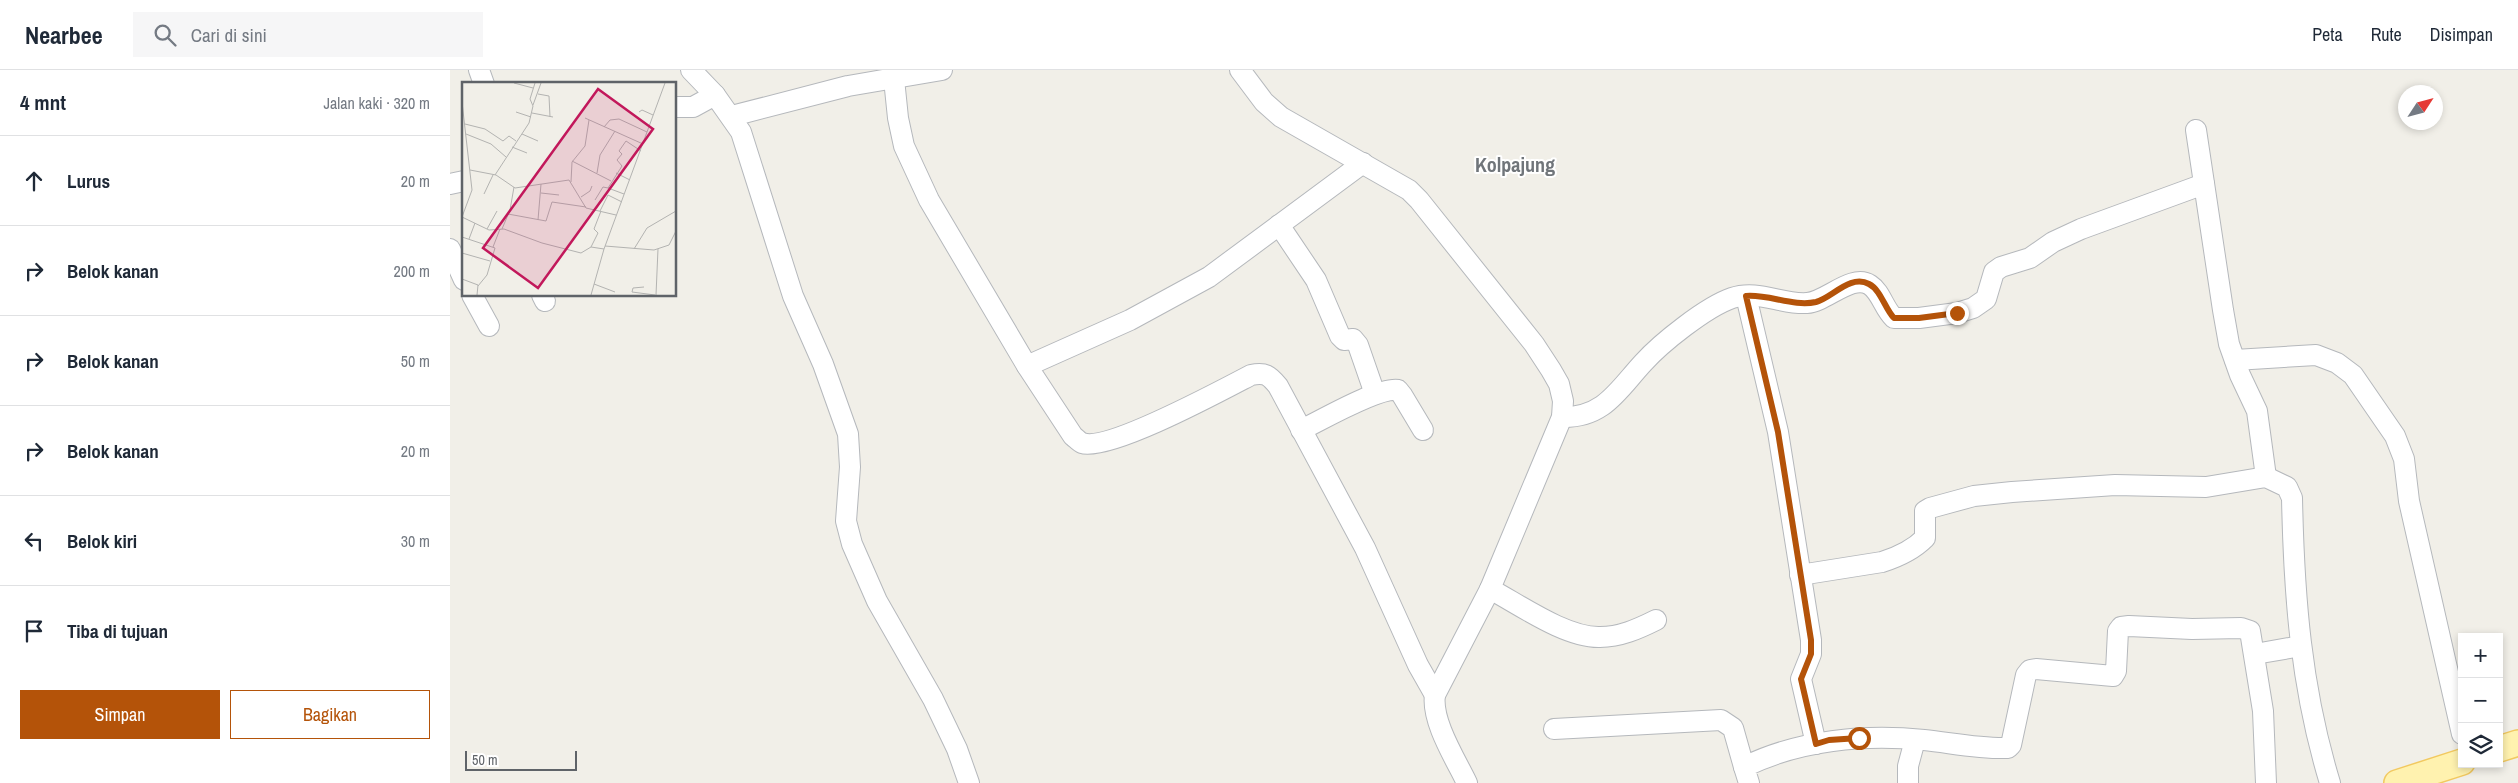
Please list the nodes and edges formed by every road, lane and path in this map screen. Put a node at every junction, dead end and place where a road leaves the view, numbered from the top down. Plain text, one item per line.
1 (479, 70) edge
2 (691, 70) edge
3 (942, 70) edge
4 (1240, 70) edge
5 (894, 79) junction
6 (483, 82) edge
7 (715, 95) junction
8 (676, 107) edge
9 (732, 116) junction
10 (2196, 130) dead end
11 (1363, 163) junction
12 (2204, 184) junction
13 (1279, 225) junction
14 (450, 249) edge
15 (462, 276) edge
16 (473, 296) edge
17 (1746, 296) junction
18 (489, 326) dead end
19 (2235, 360) junction
20 (1027, 366) junction
21 (1375, 394) junction
22 (1562, 417) junction
23 (1301, 430) junction
24 (1423, 430) dead end
25 (2266, 477) junction
26 (1800, 575) junction
27 (1490, 590) junction
28 (1656, 620) dead end
29 (2301, 646) junction
30 (2254, 654) junction
31 (1435, 695) junction
32 (2459, 723) edge
33 (1554, 729) dead end
34 (1915, 740) junction
35 (2518, 743) edge
36 (1816, 744) junction
37 (2503, 748) edge
38 (2458, 763) edge
39 (1746, 775) edge
40 (969, 783) edge
41 (1467, 783) edge
42 (1908, 783) edge
43 (2266, 783) edge
44 (2330, 783) edge
45 (2397, 783) edge

1 - 6 street
2 - 7 street
3 - 5 street
4 - 11 street
5 - 9 street
5 - 20 street
7 - 8 street
7 - 9 street
9 - 40 street
10 - 12 street
11 - 13 street
11 - 22 street
12 - 17 street
12 - 19 street
13 - 20 street
13 - 21 street
14 - 15 street
16 - 18 street
17 - 22 street
17 - 26 street
19 - 25 street
19 - 32 street
20 - 23 street
21 - 23 street
21 - 24 street
22 - 27 street
23 - 31 street
25 - 26 street
25 - 29 street
26 - 36 street
27 - 28 street
27 - 31 street
29 - 30 street
29 - 44 street
30 - 34 street
30 - 43 street
31 - 41 street
33 - 39 street
34 - 36 street
34 - 42 street
35 - 37 main road
36 - 39 street
38 - 45 main road

